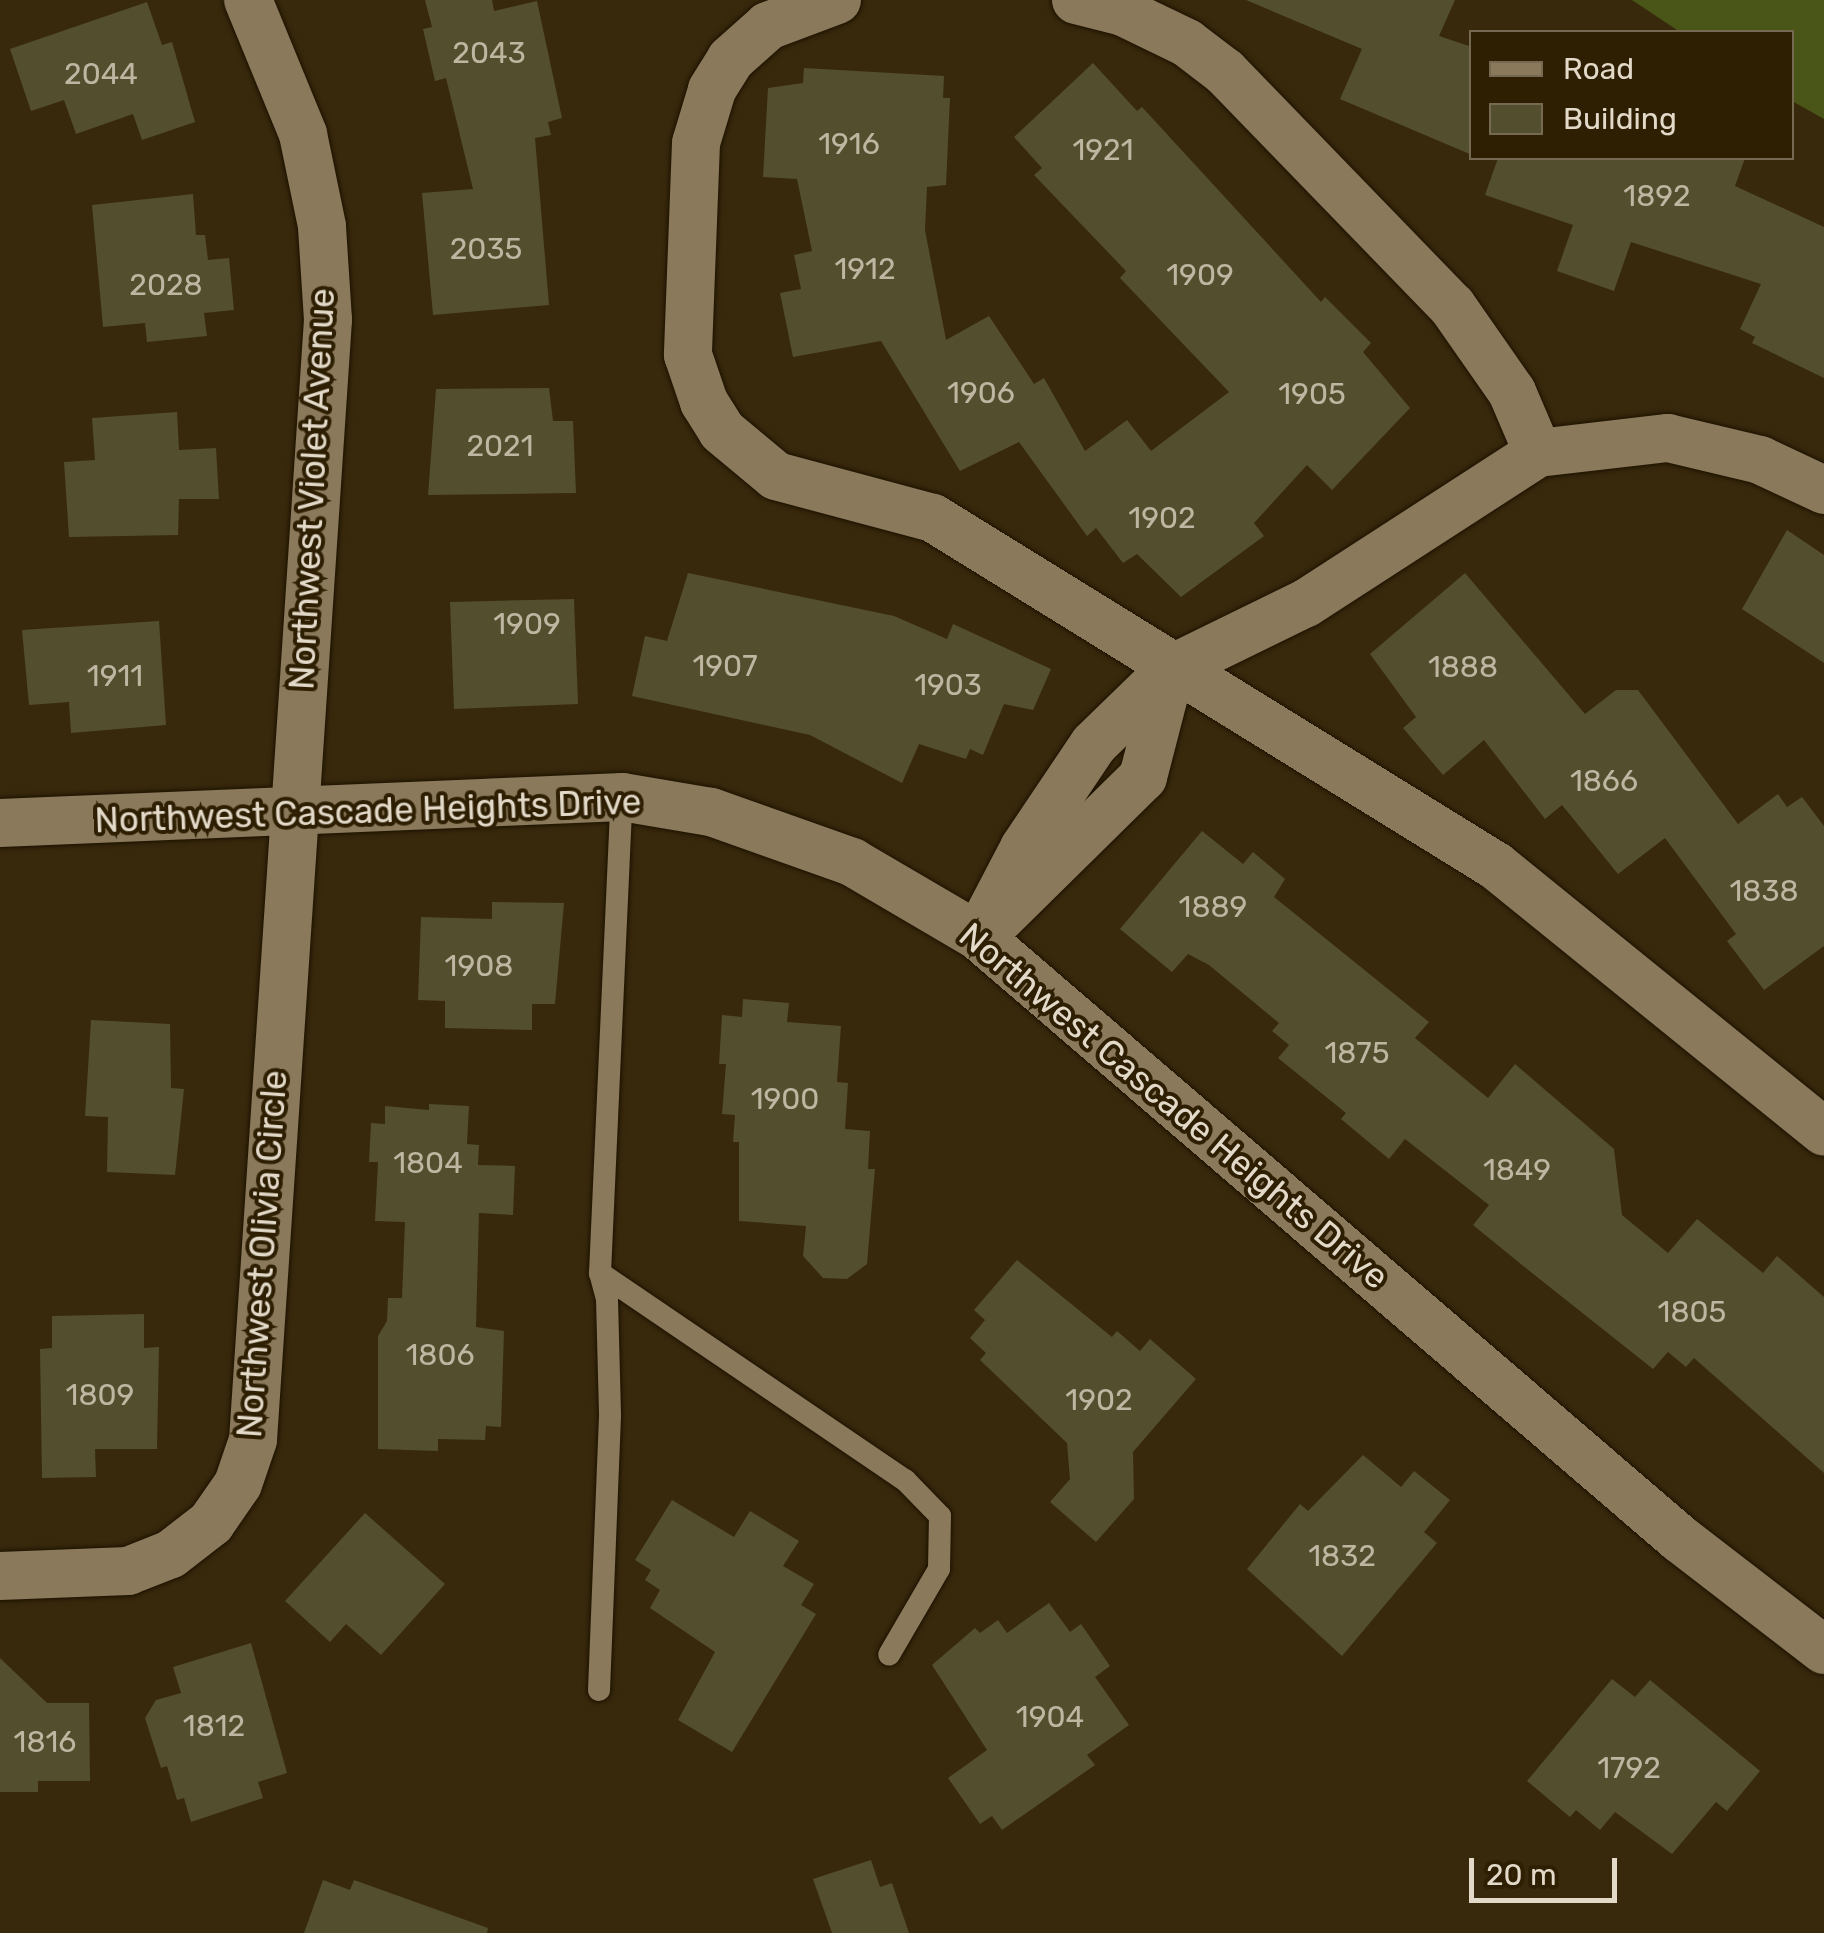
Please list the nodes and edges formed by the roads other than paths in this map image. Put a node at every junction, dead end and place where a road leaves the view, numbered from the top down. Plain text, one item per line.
1 (248, 0) edge
2 (837, 0) edge
3 (1076, 0) edge
4 (1538, 452) junction
5 (1824, 490) edge
6 (1171, 669) junction
7 (622, 797) junction
8 (293, 812) junction
9 (0, 823) edge
10 (978, 936) junction
11 (1824, 1132) edge
12 (600, 1273) junction
13 (0, 1576) edge
14 (1824, 1650) edge
15 (889, 1655) dead end
16 (599, 1690) dead end

1 - 8 street, Northwest Violet Avenue
2 - 6 street
3 - 4 street
4 - 5 street
4 - 6 street
6 - 10 street
6 - 11 street
7 - 8 street, Northwest Cascade Heights Drive
7 - 10 street, Northwest Cascade Heights Drive
7 - 12 lane
8 - 9 street, Northwest Cascade Heights Drive
8 - 13 street, Northwest Olivia Circle
10 - 14 street, Northwest Cascade Heights Drive
12 - 15 lane
12 - 16 lane

